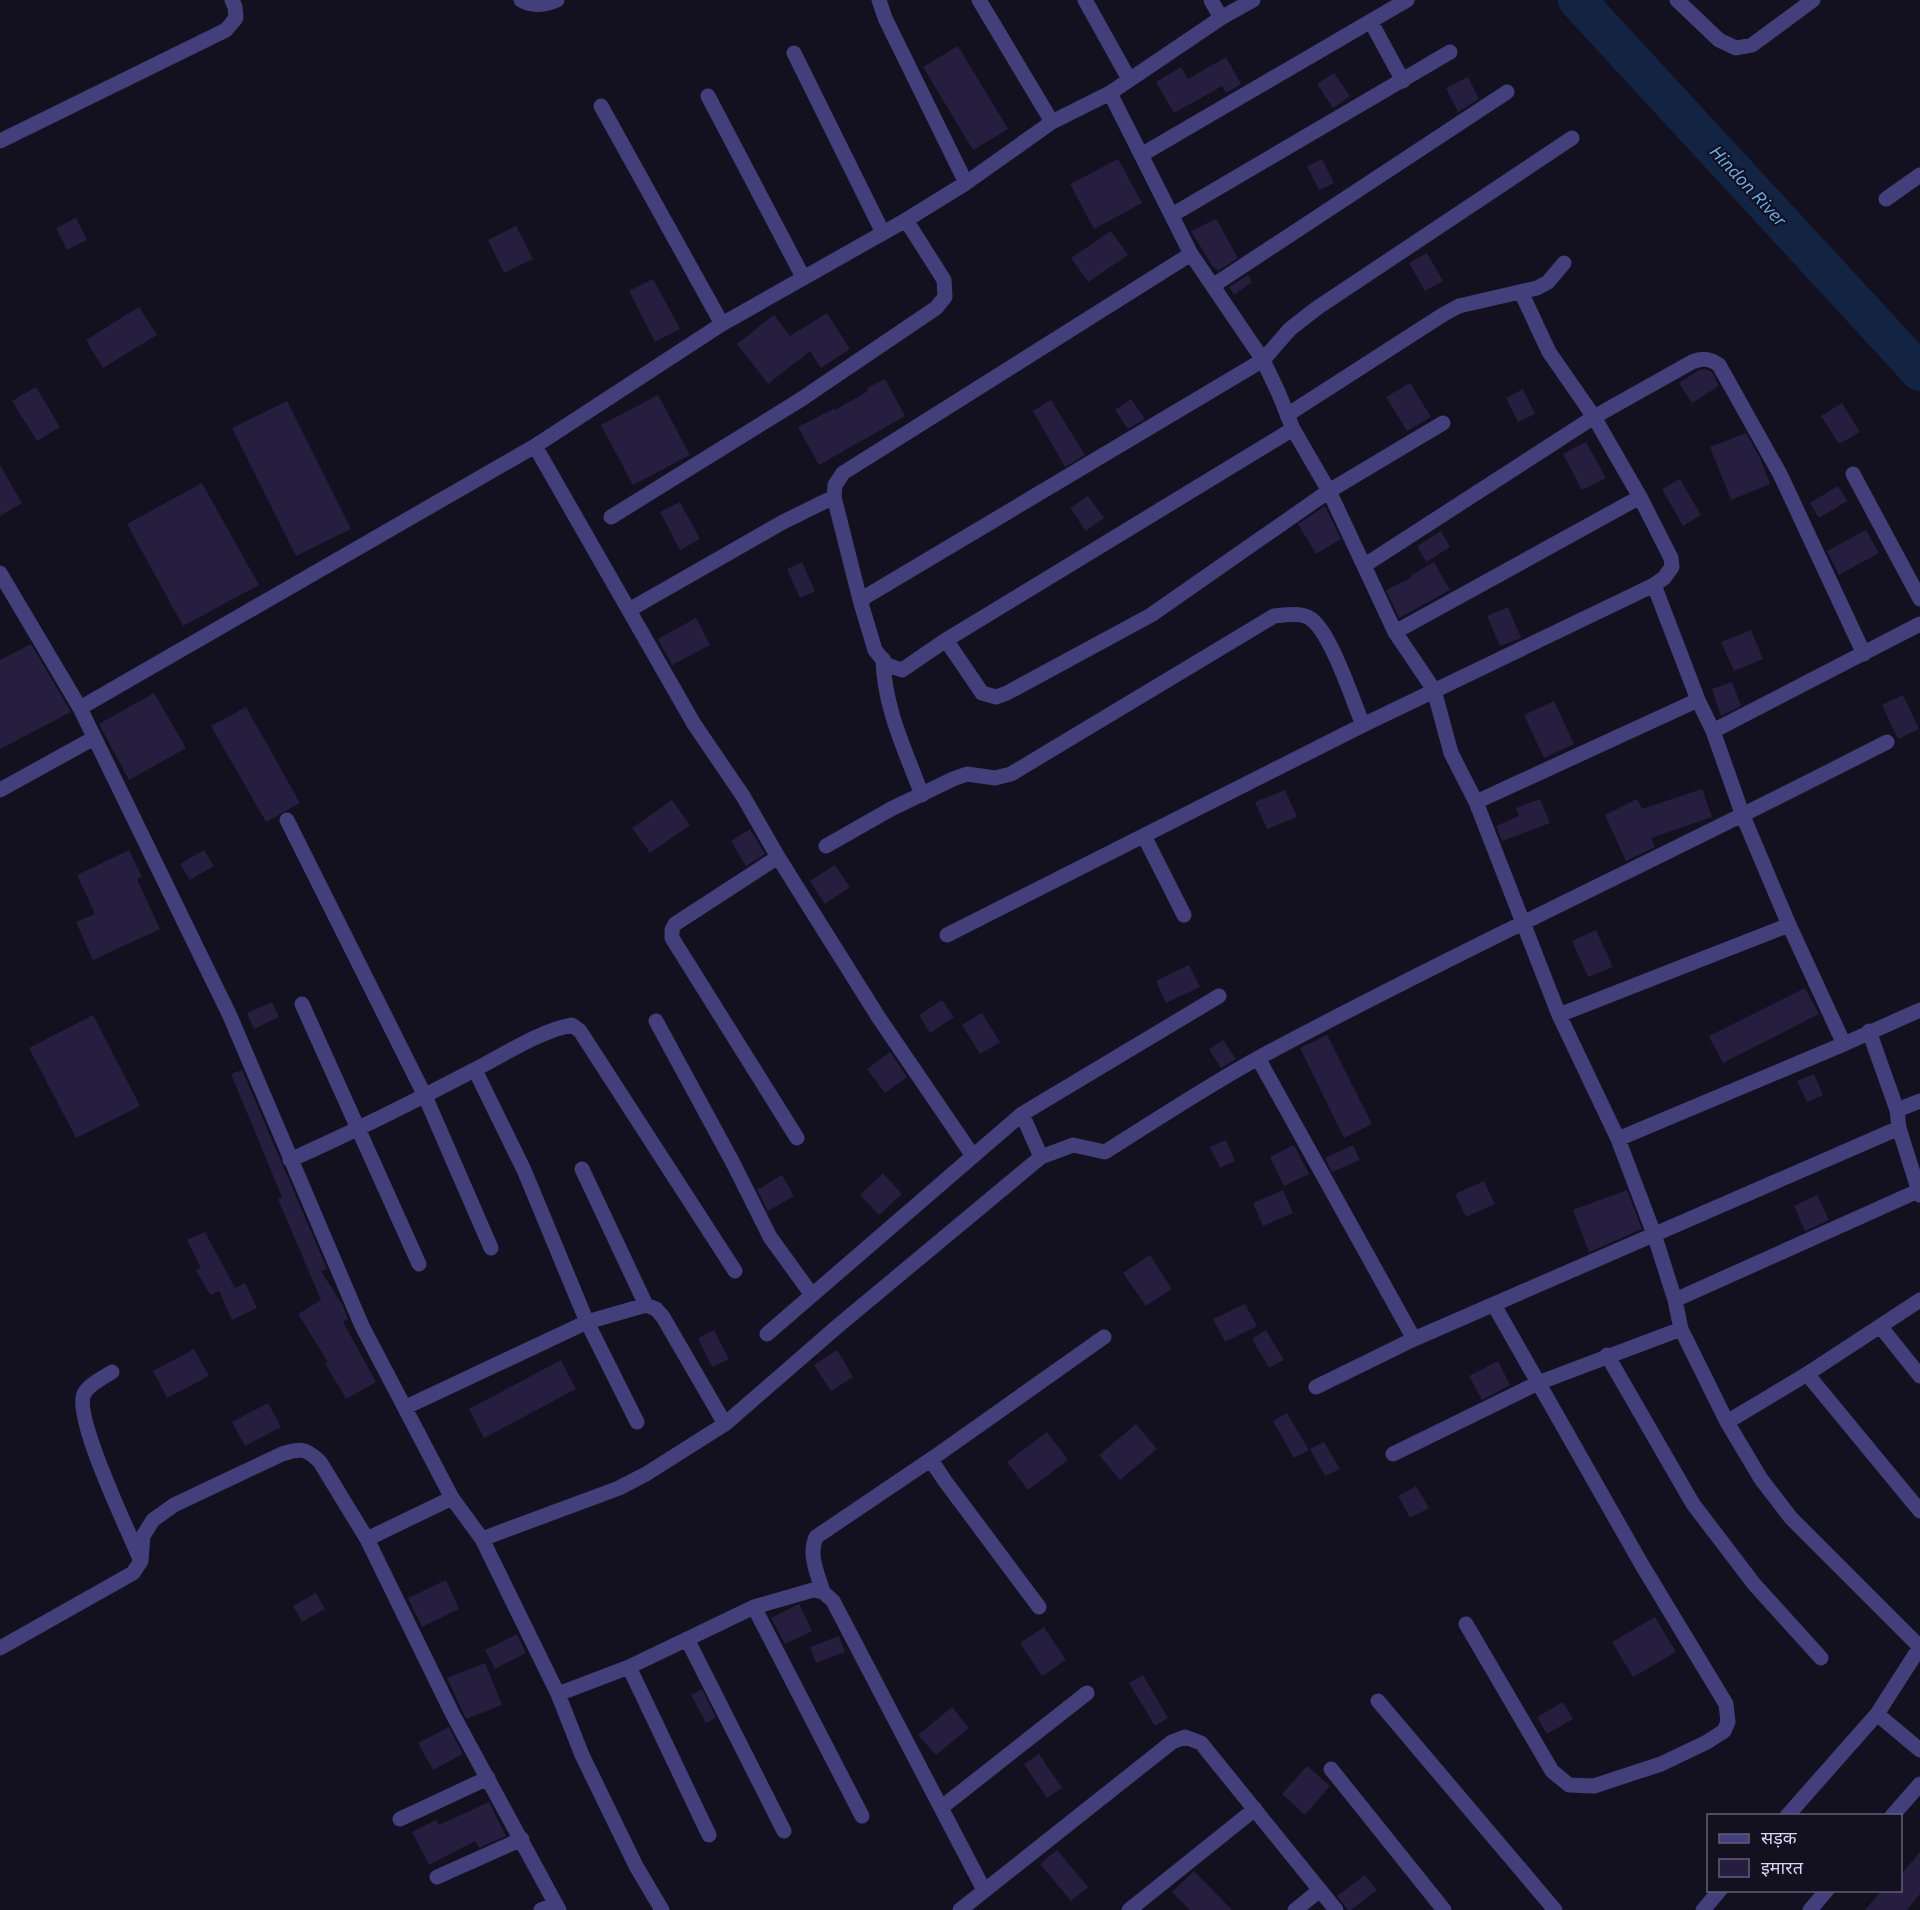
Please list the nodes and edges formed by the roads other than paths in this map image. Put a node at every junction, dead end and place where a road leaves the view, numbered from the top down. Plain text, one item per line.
1 (232, 0) edge
2 (521, 0) edge
3 (557, 0) edge
4 (879, 0) edge
5 (979, 0) edge
6 (1085, 0) edge
7 (1211, 0) edge
8 (1253, 0) edge
9 (1407, 0) edge
10 (1677, 0) edge
11 (1813, 0) edge
12 (1221, 18) junction
13 (1371, 22) junction
14 (1450, 52) dead end
15 (794, 53) dead end
16 (1129, 79) junction
17 (1403, 81) junction
18 (1507, 92) dead end
19 (1110, 93) junction
20 (708, 96) dead end
21 (601, 106) dead end
22 (1052, 122) junction
23 (1572, 138) dead end
24 (0, 141) edge
25 (1141, 155) junction
26 (1920, 176) edge
27 (966, 183) junction
28 (1886, 199) dead end
29 (1172, 215) junction
30 (906, 220) junction
31 (883, 233) junction
32 (1191, 254) junction
33 (1564, 263) dead end
34 (803, 277) junction
35 (1214, 285) junction
36 (1521, 292) junction
37 (722, 324) junction
38 (1263, 360) junction
39 (1594, 417) junction
40 (1290, 422) junction
41 (1443, 423) dead end
42 (535, 446) junction
43 (1853, 474) dead end
44 (1329, 491) junction
45 (1640, 496) junction
46 (834, 497) junction
47 (611, 517) dead end
48 (1365, 565) junction
49 (0, 573) edge
50 (1654, 585) junction
51 (1920, 599) edge
52 (860, 600) junction
53 (629, 610) junction
54 (1920, 624) edge
55 (1395, 632) junction
56 (946, 640) junction
57 (1864, 654) junction
58 (883, 659) junction
59 (1434, 690) junction
60 (1698, 700) junction
61 (80, 708) junction
62 (1363, 725) junction
63 (1713, 731) junction
64 (94, 738) junction
65 (1887, 742) dead end
66 (0, 790) edge
67 (922, 795) junction
68 (1476, 801) junction
69 (1743, 816) junction
70 (287, 820) dead end
71 (1144, 836) junction
72 (826, 846) dead end
73 (778, 857) junction
74 (1184, 915) dead end
75 (1524, 923) junction
76 (1789, 926) junction
77 (947, 935) dead end
78 (1219, 996) dead end
79 (302, 1004) dead end
80 (1920, 1010) edge
81 (1559, 1015) junction
82 (656, 1021) dead end
83 (1869, 1031) junction
84 (1844, 1044) junction
85 (1258, 1058) junction
86 (475, 1070) junction
87 (425, 1096) junction
88 (1920, 1101) edge
89 (1897, 1110) junction
90 (1022, 1114) junction
91 (1899, 1128) junction
92 (358, 1130) junction
93 (797, 1138) dead end
94 (1618, 1139) junction
95 (973, 1156) junction
96 (1041, 1157) junction
97 (290, 1160) junction
98 (582, 1169) dead end
99 (1919, 1192) edge
100 (1654, 1234) junction
101 (491, 1248) dead end
102 (418, 1264) dead end
103 (735, 1271) dead end
104 (812, 1295) junction
105 (1920, 1299) edge
106 (1675, 1300) junction
107 (646, 1305) junction
108 (1494, 1305) junction
109 (587, 1322) junction
110 (1880, 1326) junction
111 (1681, 1329) junction
112 (767, 1334) dead end
113 (1104, 1337) dead end
114 (1414, 1339) junction
115 (1607, 1356) junction
116 (112, 1372) dead end
117 (1807, 1374) junction
118 (1920, 1376) edge
119 (1539, 1383) junction
120 (1316, 1387) dead end
121 (406, 1407) junction
122 (637, 1422) dead end
123 (1727, 1422) junction
124 (726, 1424) junction
125 (1393, 1454) dead end
126 (933, 1458) junction
127 (452, 1498) junction
128 (1920, 1511) edge
129 (366, 1539) junction
130 (482, 1539) junction
131 (141, 1562) junction
132 (823, 1592) junction
133 (754, 1607) junction
134 (1039, 1607) dead end
135 (1466, 1624) dead end
136 (687, 1639) junction
137 (1920, 1647) edge
138 (0, 1648) edge
139 (1821, 1658) dead end
140 (629, 1666) junction
141 (1087, 1693) dead end
142 (558, 1694) junction
143 (1378, 1701) dead end
144 (1877, 1714) junction
145 (1920, 1750) edge
146 (1331, 1769) dead end
147 (488, 1778) junction
148 (1920, 1784) edge
149 (942, 1808) junction
150 (1255, 1809) junction
151 (1787, 1814) edge
152 (1893, 1814) edge
153 (862, 1815) dead end
154 (400, 1819) dead end
155 (784, 1831) dead end
156 (710, 1835) dead end
157 (522, 1839) junction
158 (437, 1877) dead end
159 (984, 1890) junction
160 (1320, 1890) junction
161 (1718, 1892) edge
162 (1825, 1892) edge
163 (557, 1907) edge
164 (541, 1910) edge
165 (662, 1910) edge
166 (960, 1910) edge
167 (1129, 1910) edge
168 (1295, 1910) edge
169 (1336, 1910) edge
170 (1444, 1910) edge
171 (1556, 1910) edge
172 (1703, 1910) edge
173 (1810, 1910) edge

1 - 24 street
2 - 3 street
4 - 27 street
5 - 22 street
6 - 16 street
7 - 12 street
8 - 12 street
9 - 13 street
10 - 11 street
12 - 16 street
13 - 17 street
13 - 25 street
14 - 17 street
15 - 31 street
16 - 19 street
17 - 29 street
18 - 35 street
19 - 22 street
19 - 25 street
20 - 34 street
21 - 37 street
22 - 27 street
23 - 38 street
25 - 29 street
26 - 28 street
27 - 30 street
29 - 32 street
30 - 31 street
30 - 47 street
31 - 34 street
32 - 35 street
32 - 46 street
33 - 36 street
34 - 37 street
35 - 38 street
36 - 39 street
36 - 40 street
37 - 42 street
38 - 40 street
38 - 52 street
39 - 45 street
39 - 48 street
39 - 57 street
40 - 44 street
40 - 56 street
41 - 44 street
42 - 53 street
42 - 61 street
43 - 51 street
44 - 48 street
44 - 56 street
45 - 50 street
45 - 55 street
46 - 52 street
46 - 53 street
48 - 55 street
49 - 61 street
50 - 59 street
50 - 60 street
52 - 58 street
53 - 73 street
54 - 57 street
55 - 59 street
56 - 58 street
57 - 63 street
58 - 67 street
59 - 62 street
59 - 68 street
60 - 63 street
60 - 68 street
61 - 64 street
62 - 67 street
62 - 71 street
63 - 69 street
64 - 66 street
64 - 97 street
65 - 69 street
67 - 72 street
68 - 75 street
69 - 75 street
69 - 76 street
70 - 87 street
71 - 74 street
71 - 77 street
73 - 93 street
73 - 95 street
75 - 81 street
75 - 85 street
76 - 81 street
76 - 84 street
78 - 90 street
79 - 92 street
80 - 83 street
81 - 94 street
82 - 104 street
83 - 84 street
83 - 89 street
84 - 94 street
85 - 96 street
85 - 114 street
86 - 87 street
86 - 103 street
86 - 109 street
87 - 92 street
87 - 101 street
88 - 89 street
89 - 91 street
90 - 95 street
90 - 96 street
91 - 99 street
91 - 100 street
92 - 97 street
92 - 102 street
94 - 100 street
95 - 104 street
96 - 124 street
97 - 121 street
98 - 107 street
99 - 106 street
100 - 106 street
100 - 108 street
104 - 112 street
105 - 110 street
106 - 111 street
107 - 109 street
107 - 124 street
108 - 114 street
108 - 119 street
109 - 121 street
109 - 122 street
110 - 117 street
110 - 118 street
111 - 115 street
111 - 123 street
113 - 126 street
114 - 120 street
115 - 119 street
115 - 139 street
116 - 131 street
117 - 123 street
117 - 128 street
119 - 125 street
119 - 135 street
121 - 127 street
123 - 137 street
124 - 130 street
126 - 132 street
126 - 134 street
127 - 129 street
127 - 130 street
129 - 131 street
129 - 147 street
130 - 142 street
131 - 138 street
132 - 133 street
132 - 149 street
133 - 136 street
133 - 153 street
136 - 140 street
136 - 155 street
137 - 144 street
140 - 142 street
140 - 156 street
141 - 149 street
142 - 165 street
143 - 171 street
144 - 145 street
144 - 151 street
146 - 170 street
147 - 154 street
147 - 157 street
148 - 152 street
149 - 159 street
150 - 159 street
150 - 160 street
150 - 167 street
157 - 158 street
157 - 163 street
159 - 166 street
160 - 168 street
160 - 169 street
161 - 172 street
162 - 173 street
163 - 164 street

